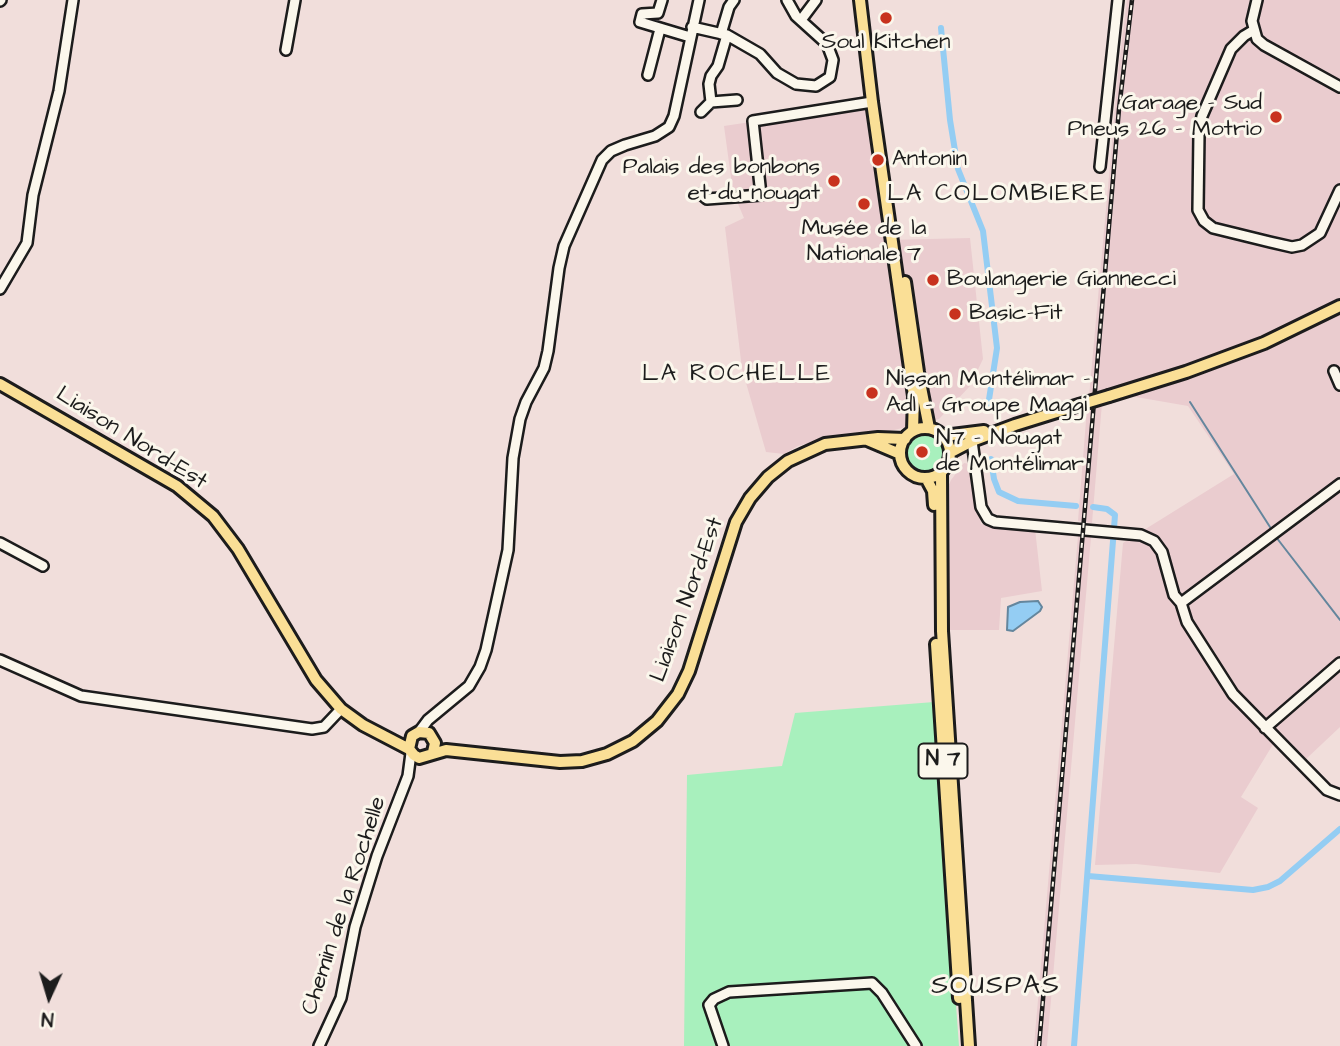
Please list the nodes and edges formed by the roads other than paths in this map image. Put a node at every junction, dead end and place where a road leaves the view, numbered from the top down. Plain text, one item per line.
1 (73, 0) edge
2 (295, 0) edge
3 (662, 0) edge
4 (699, 0) edge
5 (734, 0) edge
6 (787, 0) edge
7 (816, 0) edge
8 (863, 0) edge
9 (1118, 0) edge
10 (1257, 0) edge
11 (658, 13) junction
12 (801, 20) junction
13 (657, 28) junction
14 (1254, 30) junction
15 (691, 32) junction
16 (724, 35) junction
17 (286, 50) dead end
18 (648, 75) dead end
19 (1340, 87) edge
20 (737, 100) dead end
21 (711, 102) junction
22 (873, 102) junction
23 (701, 111) dead end
24 (1100, 167) dead end
25 (1340, 190) edge
26 (701, 194) dead end
27 (0, 289) edge
28 (1340, 306) edge
29 (1334, 371) dead end
30 (0, 384) edge
31 (1340, 385) edge
32 (1015, 425) junction
33 (929, 428) junction
34 (909, 435) junction
35 (944, 436) junction
36 (864, 439) junction
37 (972, 441) junction
38 (951, 452) junction
39 (900, 454) junction
40 (941, 473) junction
41 (926, 478) junction
42 (1340, 484) edge
43 (0, 543) edge
44 (43, 566) dead end
45 (1181, 603) junction
46 (0, 660) edge
47 (1340, 663) edge
48 (341, 709) junction
49 (439, 711) junction
50 (1265, 728) junction
51 (415, 734) junction
52 (384, 735) junction
53 (433, 738) junction
54 (461, 750) junction
55 (433, 752) junction
56 (414, 753) junction
57 (1340, 795) edge
58 (318, 1046) edge
59 (723, 1046) edge
60 (916, 1046) edge
61 (962, 1046) edge
62 (969, 1046) edge

1 - 27 street
2 - 17 street
3 - 11 street
4 - 15 street
5 - 16 street
6 - 12 street
7 - 12 street
8 - 22 main road
8 - 33 main road
9 - 24 street
10 - 14 street
11 - 13 street
11 - 13 street
12 - 16 street
13 - 15 street
13 - 18 street
14 - 19 street
14 - 25 street
15 - 16 street
15 - 49 street
16 - 21 street
20 - 21 street
21 - 23 street
22 - 26 street
22 - 34 main road
28 - 32 main road, bridge
29 - 31 street
30 - 48 main road, Liaison Nord-Est
32 - 35 main road
32 - 37 main road
33 - 34 main road
33 - 35 main road
34 - 36 main road, Liaison Nord-Est
34 - 39 main road
35 - 38 main road
36 - 39 main road
36 - 54 main road, Liaison Nord-Est
37 - 38 main road
37 - 45 street
38 - 40 main road
39 - 41 main road
40 - 41 main road
40 - 62 main road, N 7
41 - 61 main road, N 7
42 - 45 street
43 - 44 street
45 - 50 street
46 - 48 street
47 - 50 street
48 - 52 main road, Liaison Nord-Est
49 - 51 street
49 - 53 street
50 - 57 street
51 - 52 main road, Liaison Nord-Est
51 - 53 main road, Liaison Nord-Est
51 - 56 main road
52 - 56 main road, Liaison Nord-Est
53 - 54 main road, Liaison Nord-Est
53 - 55 main road
54 - 55 main road, Liaison Nord-Est
55 - 56 main road
56 - 58 street, Chemin de la Rochelle
59 - 60 street

